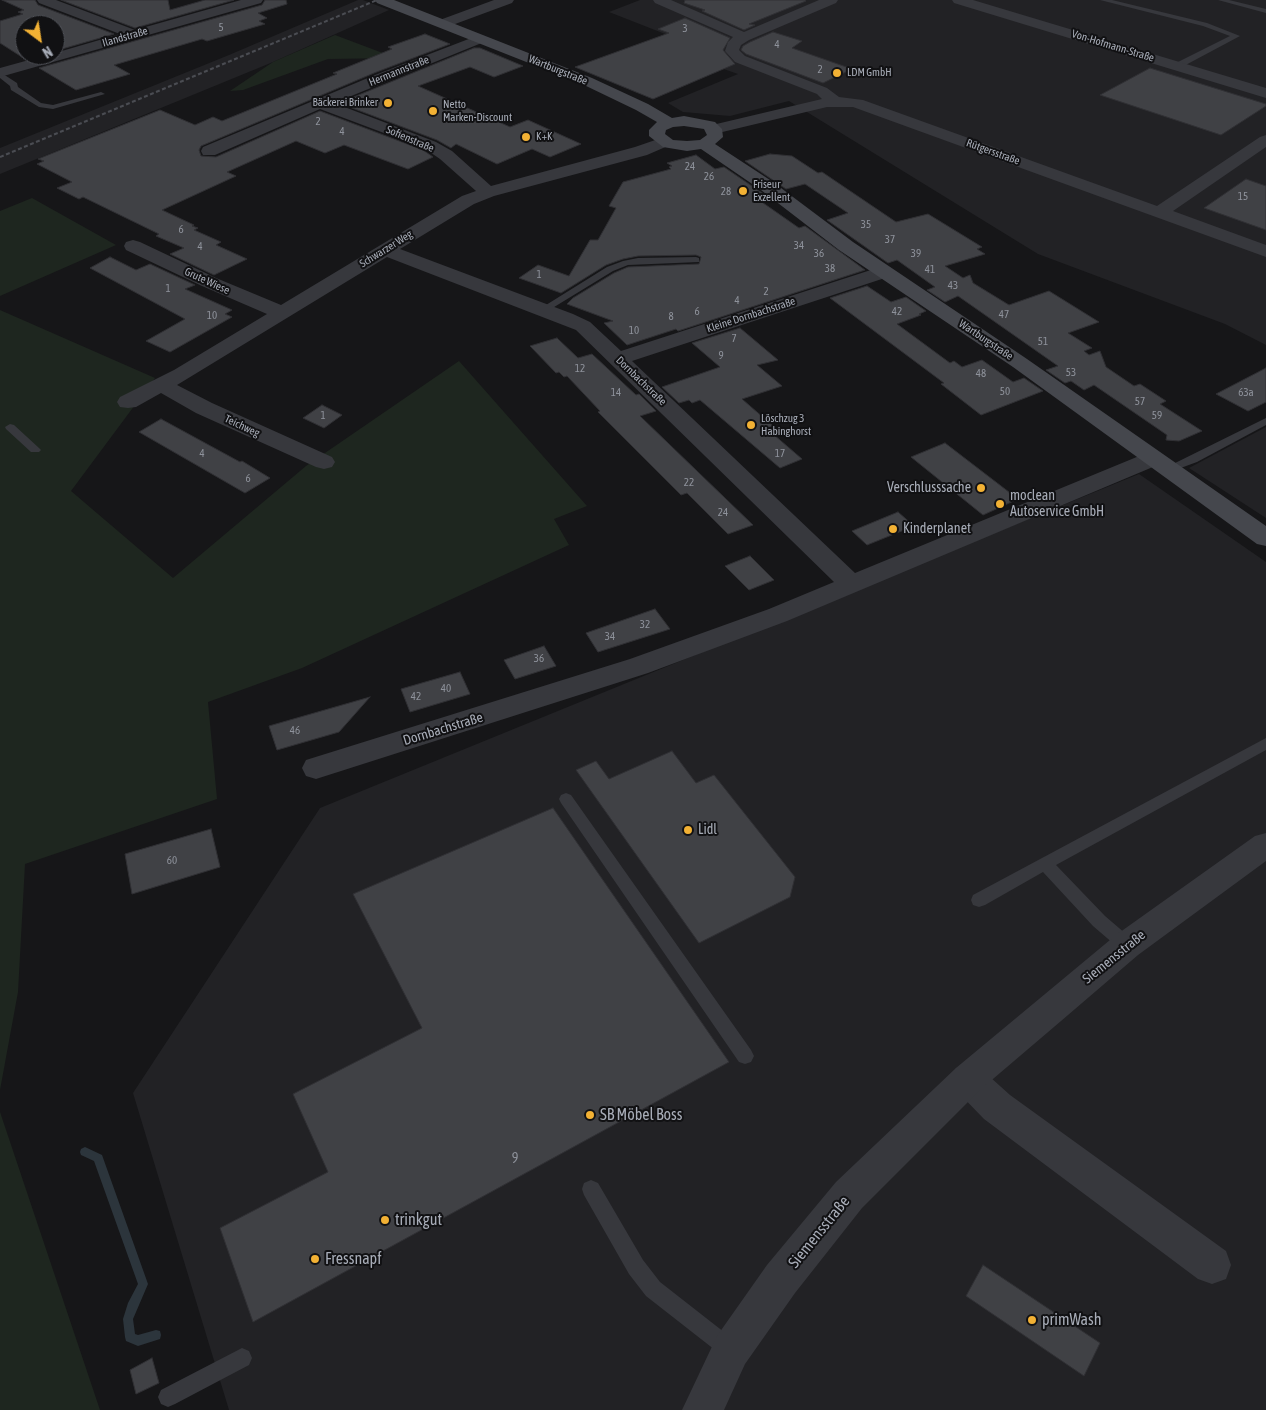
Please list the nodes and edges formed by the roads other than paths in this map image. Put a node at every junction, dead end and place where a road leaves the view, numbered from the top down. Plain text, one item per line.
1 (44, 0) edge
2 (383, 0) edge
3 (507, 0) edge
4 (660, 0) edge
5 (831, 0) edge
6 (959, 0) edge
7 (1103, 0) edge
8 (1221, 0) edge
9 (250, 1) edge
10 (1266, 11) edge
11 (442, 24) junction
12 (135, 35) junction
13 (744, 37) junction
14 (479, 39) junction
15 (1177, 66) junction
16 (3, 70) edge
17 (1266, 93) edge
18 (101, 94) dead end
19 (835, 101) junction
20 (321, 104) junction
21 (669, 123) junction
22 (709, 136) junction
23 (1266, 140) edge
24 (664, 142) junction
25 (209, 151) dead end
26 (488, 192) junction
27 (1160, 212) junction
28 (133, 246) dead end
29 (385, 250) junction
30 (1266, 251) edge
31 (696, 260) dead end
32 (884, 272) junction
33 (543, 310) junction
34 (282, 313) junction
35 (618, 359) junction
36 (162, 385) junction
37 (128, 402) dead end
38 (1266, 421) edge
39 (10, 427) dead end
40 (35, 450) dead end
41 (324, 462) dead end
42 (1160, 464) junction
43 (1266, 538) edge
44 (851, 584) junction
45 (1266, 743) edge
46 (316, 768) dead end
47 (566, 799) dead end
48 (1266, 845) edge
49 (1045, 864) junction
50 (979, 900) dead end
51 (1127, 945) junction
52 (745, 1056) dead end
53 (968, 1078) junction
54 (591, 1189) dead end
55 (1212, 1265) dead end
56 (731, 1350) junction
57 (242, 1358) dead end
58 (168, 1397) dead end
59 (702, 1410) edge

1 - 12 street
2 - 11 main road, Wartburgstraße
3 - 11 street
4 - 13 street
5 - 13 street
6 - 15 street, Von-Hofmann-Straße
7 - 15 lane
8 - 10 lane
9 - 12 street, Ilandstraße
11 - 14 main road, Wartburgstraße
12 - 16 street, Ilandstraße
13 - 19 street
14 - 20 street, Hermannstraße
14 - 21 main road, Wartburgstraße
15 - 17 street, Von-Hofmann-Straße
16 - 18 lane
19 - 22 street, Rütgersstraße
19 - 27 street, Rütgersstraße
20 - 25 street, Hermannstraße
20 - 26 street, Sofienstraße
21 - 22 main road, Wartburgstraße
21 - 24 main road
22 - 24 main road
22 - 32 main road, Wartburgstraße
23 - 27 street
24 - 26 street, Schwarzer Weg
26 - 29 street, Schwarzer Weg
27 - 30 street, Rütgersstraße
28 - 34 street, Grute Wiese
29 - 33 street, Dornbachstraße
29 - 34 street, Schwarzer Weg
31 - 33 lane
32 - 35 street, Kleine Dornbachstraße
32 - 42 main road, Wartburgstraße
33 - 35 street, Dornbachstraße
34 - 36 street, Schwarzer Weg
35 - 44 street, Dornbachstraße
36 - 37 street, Schwarzer Weg
36 - 41 street, Teichweg
38 - 42 lane
39 - 40 lane
42 - 43 main road, Wartburgstraße
42 - 44 street, Dornbachstraße
44 - 46 street, Dornbachstraße
45 - 49 lane
47 - 52 lane
48 - 51 street, Siemensstraße
49 - 50 lane
49 - 51 lane
51 - 53 street, Siemensstraße
53 - 55 street
53 - 56 street, Siemensstraße
54 - 56 lane
56 - 59 street, Siemensstraße
57 - 58 lane

